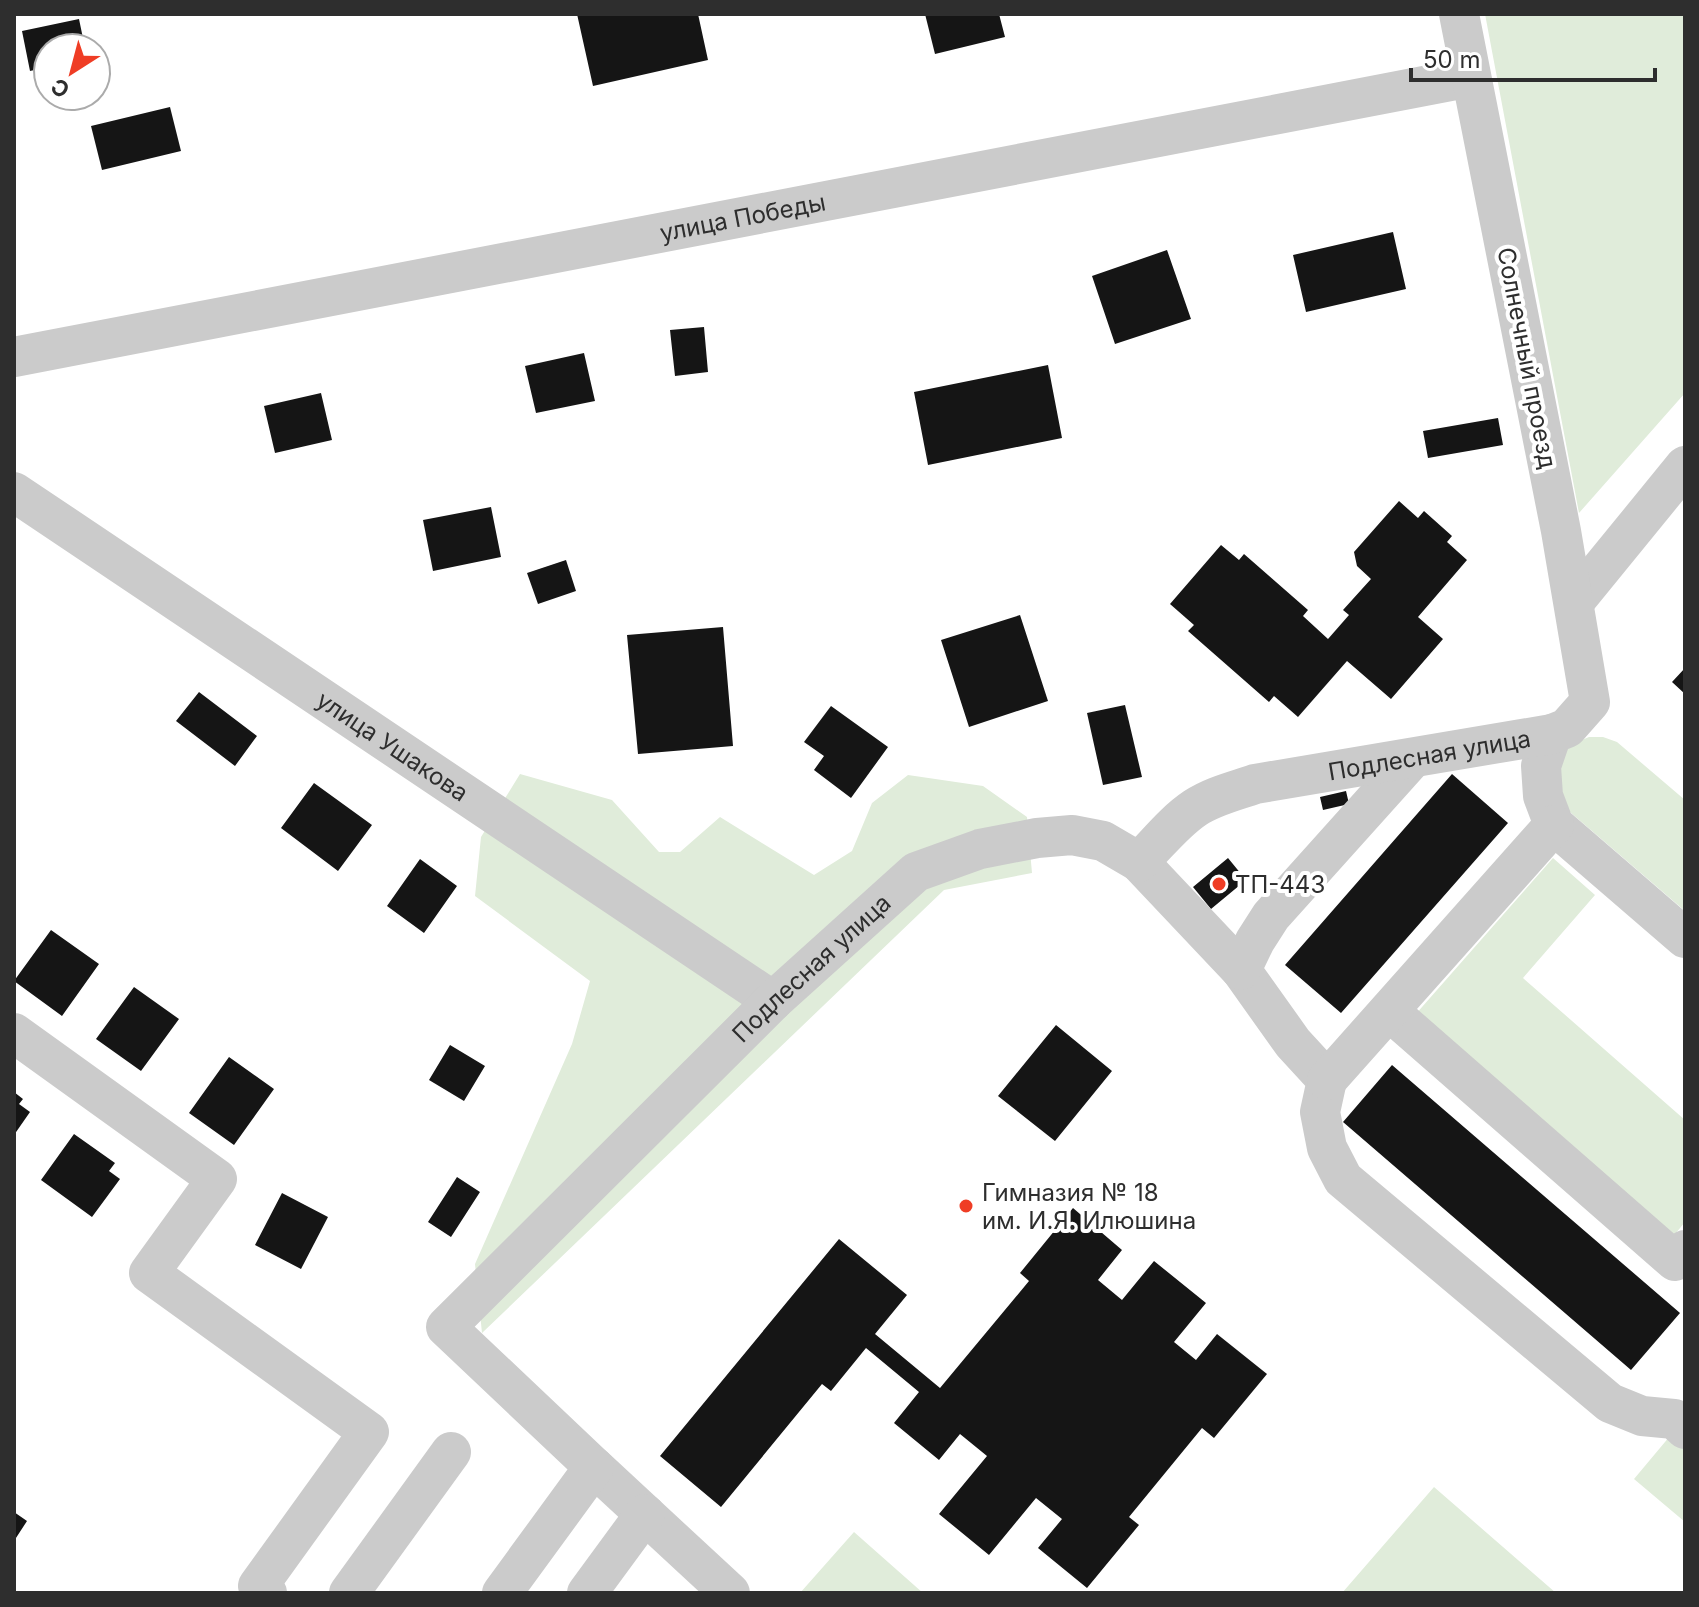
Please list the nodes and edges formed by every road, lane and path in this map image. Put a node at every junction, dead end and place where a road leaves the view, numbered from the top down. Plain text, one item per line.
1 (1459, 14) edge
2 (1471, 77) junction
3 (14, 357) edge
4 (1685, 466) edge
5 (14, 492) edge
6 (1574, 602) junction
7 (1590, 702) joint
8 (1552, 734) junction
9 (1412, 759) junction
10 (1554, 825) junction
11 (1139, 862) junction
12 (1685, 938) edge
13 (1241, 970) junction
14 (773, 1001) junction
15 (1389, 1011) junction
16 (14, 1033) edge
17 (1327, 1080) junction
18 (1685, 1250) edge
19 (1681, 1422) edge
20 (451, 1452) dead end
21 (594, 1467) junction
22 (645, 1514) junction
23 (267, 1593) edge
24 (349, 1593) edge
25 (502, 1593) edge
26 (587, 1593) edge
27 (730, 1593) edge

1 - 2 street, Солнечный проезд
2 - 3 street, улица Победы
2 - 6 street, Солнечный проезд
4 - 6 street
5 - 14 street, улица Ушакова
6 - 7 street, Солнечный проезд
7 - 8 street, Подлесная улица
8 - 9 street, Подлесная улица
8 - 10 street
9 - 11 street, Подлесная улица
9 - 13 street
10 - 12 street
10 - 15 street
11 - 13 street
11 - 14 street, Подлесная улица
13 - 17 street
14 - 21 street, Подлесная улица
15 - 17 street
15 - 18 street
16 - 23 street
17 - 19 street
20 - 24 street
21 - 22 street, Подлесная улица
21 - 25 street
22 - 26 street
22 - 27 street, Подлесная улица

